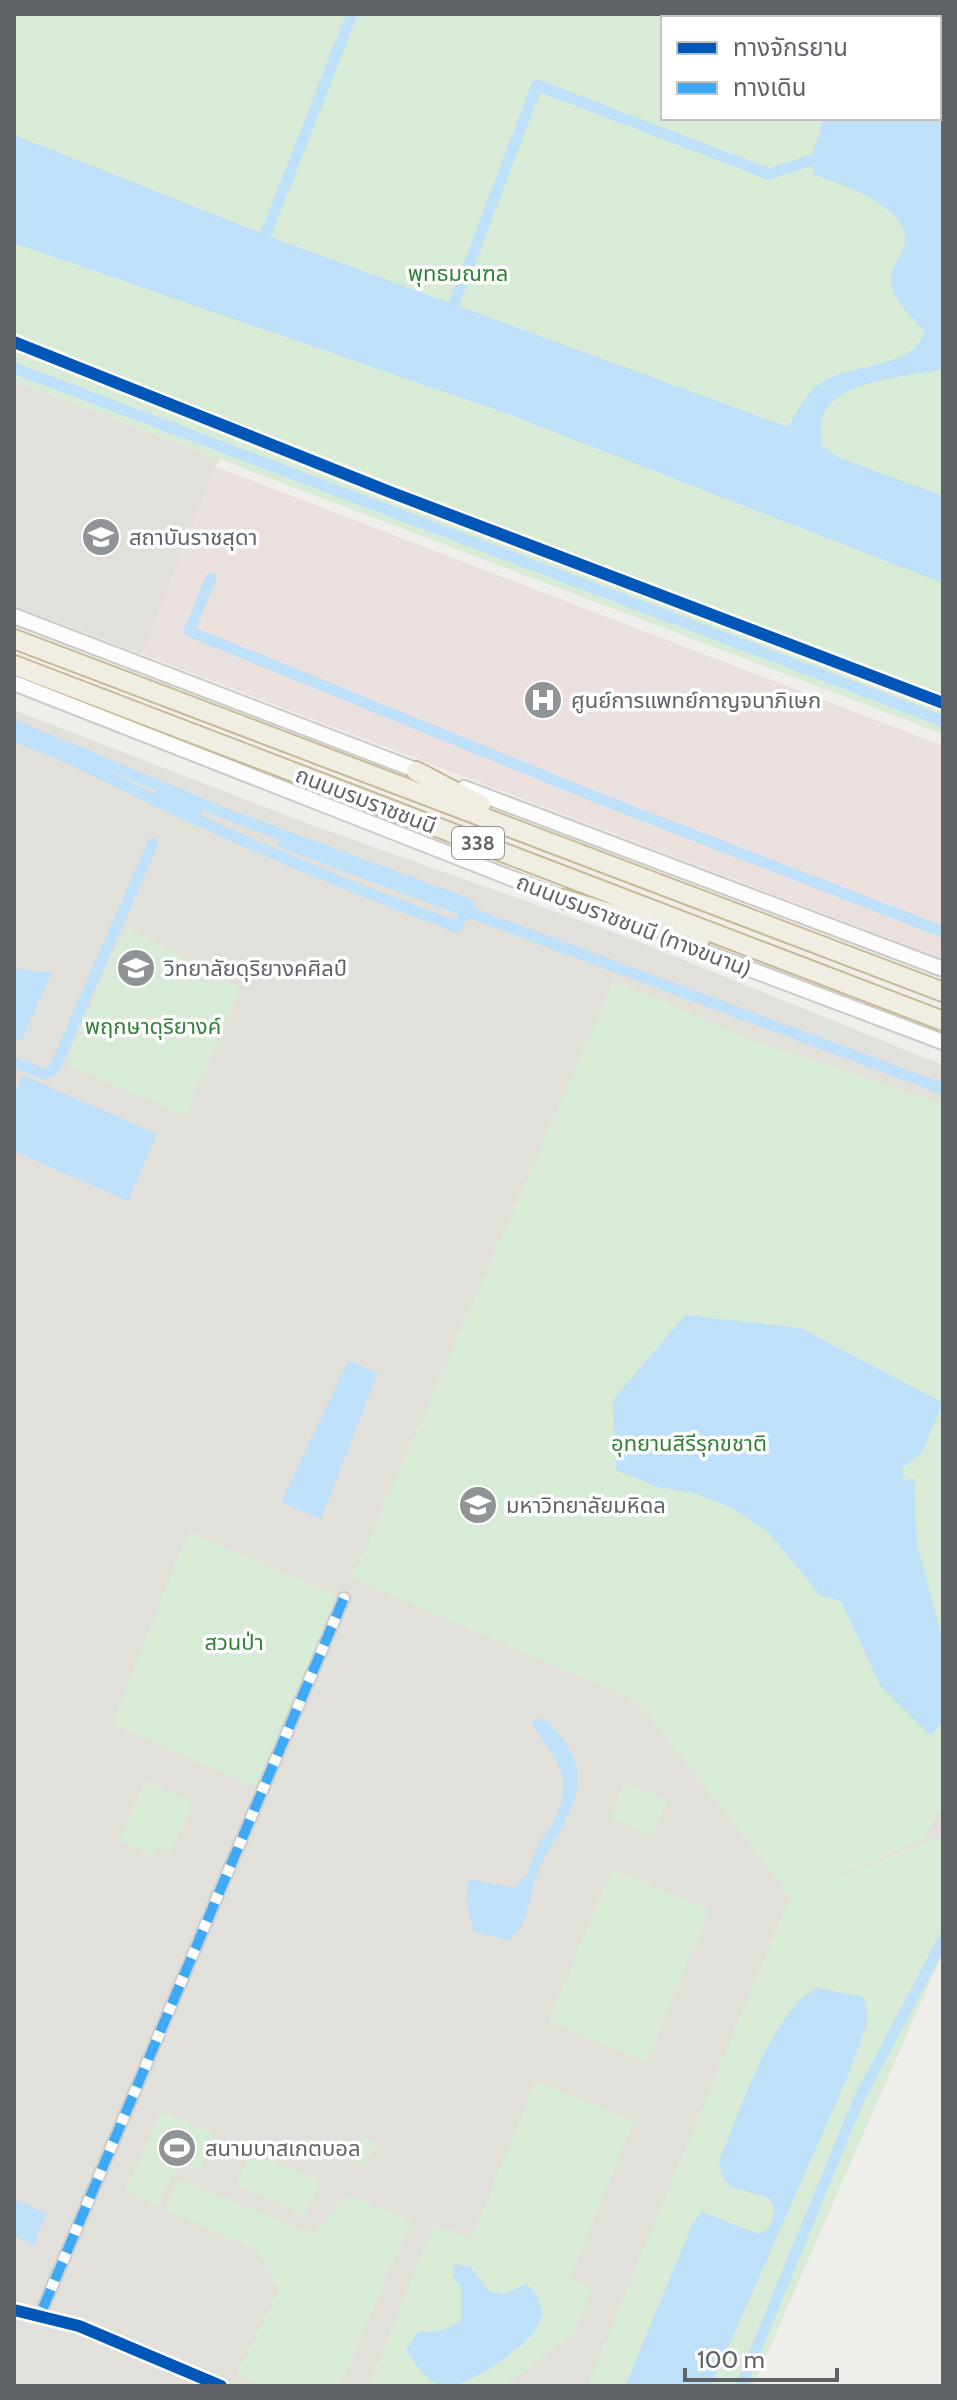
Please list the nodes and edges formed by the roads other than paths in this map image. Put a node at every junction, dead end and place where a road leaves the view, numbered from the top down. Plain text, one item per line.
1 (14, 342) edge
2 (14, 616) edge
3 (14, 639) edge
4 (14, 665) edge
5 (14, 683) edge
6 (943, 703) edge
7 (416, 771) junction
8 (604, 863) junction
9 (564, 899) junction
10 (943, 969) edge
11 (833, 979) junction
12 (943, 992) edge
13 (943, 1021) edge
14 (943, 1042) edge
15 (344, 1598) dead end
16 (43, 2308) dead end

1 - 6 street
2 - 7 main road, 338
3 - 8 highway, ถนนบรมราชชนนี / 338
4 - 11 highway, ถนนบรมราชชนนี / 338
5 - 9 main road, ถนนบรมราชชนนี (ทางขนาน) / 338
7 - 8 highway
7 - 10 main road, 338
8 - 12 highway, ถนนบรมราชชนนี / 338
9 - 11 highway
9 - 14 main road, ถนนบรมราชชนนี (ทางขนาน) / 338
11 - 13 highway, ถนนบรมราชชนนี / 338
15 - 16 street

